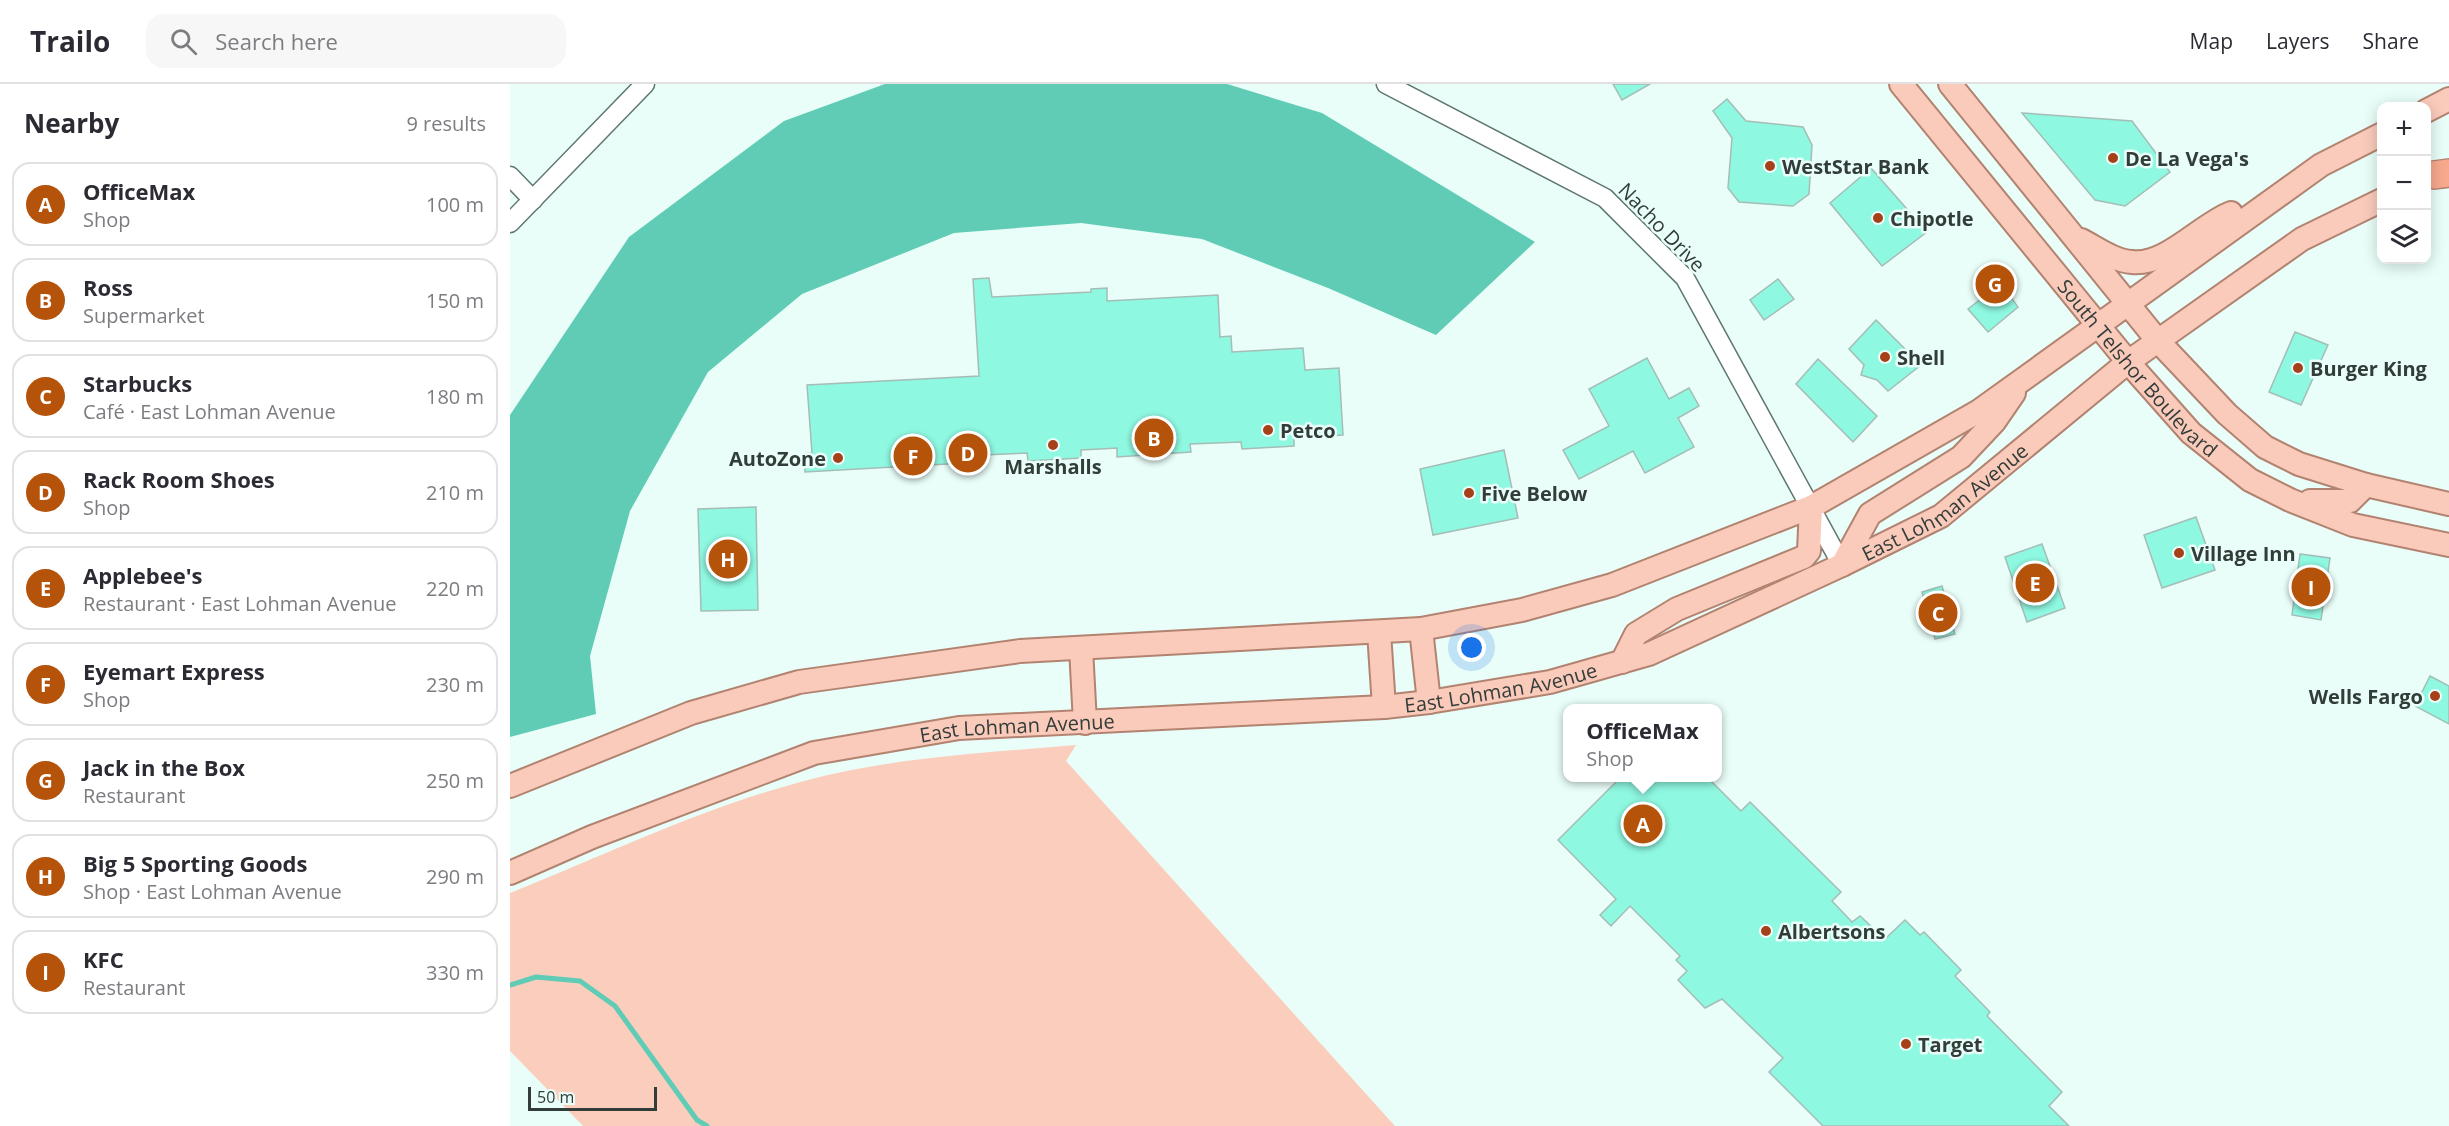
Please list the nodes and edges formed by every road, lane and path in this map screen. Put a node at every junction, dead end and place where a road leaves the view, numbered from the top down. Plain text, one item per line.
1 (645, 84) edge
2 (1386, 84) edge
3 (1901, 84) edge
4 (1953, 86) edge
5 (2449, 99) edge
6 (2431, 109) edge
7 (2377, 137) edge
8 (510, 176) edge
9 (2280, 194) junction
10 (532, 200) junction
11 (2377, 202) edge
12 (510, 223) edge
13 (2073, 237) junction
14 (2127, 303) junction
15 (2098, 325) junction
16 (2158, 341) junction
17 (2128, 362) junction
18 (2026, 377) junction
19 (2366, 485) junction
20 (2290, 500) junction
21 (2449, 504) edge
22 (1811, 507) junction
23 (2449, 545) edge
24 (1842, 565) junction
25 (1421, 629) junction
26 (1380, 632) junction
27 (1081, 648) junction
28 (1622, 662) junction
29 (1430, 702) junction
30 (1384, 706) junction
31 (1085, 723) junction
32 (510, 786) edge
33 (510, 873) edge

1 - 10 street
2 - 22 street, Nacho Drive
3 - 15 main road, South Telshor Boulevard
4 - 13 main road, South Telshor Boulevard
5 - 6 main road
7 - 9 main road
8 - 10 street
9 - 13 main road
9 - 14 main road
10 - 12 street
11 - 16 main road, East Lohman Avenue
13 - 14 main road, South Telshor Boulevard
14 - 15 main road
14 - 16 main road, South Telshor Boulevard
15 - 17 main road, South Telshor Boulevard
15 - 18 main road
16 - 17 main road, East Lohman Avenue
16 - 19 main road, South Telshor Boulevard
17 - 20 main road, South Telshor Boulevard
17 - 24 main road, East Lohman Avenue
18 - 22 main road
18 - 24 main road
19 - 20 main road
19 - 21 main road, South Telshor Boulevard
20 - 23 main road, South Telshor Boulevard
22 - 24 street, Nacho Drive
22 - 25 main road
22 - 28 main road
24 - 28 main road, East Lohman Avenue
25 - 26 main road
25 - 29 main road
26 - 27 main road
26 - 30 main road
27 - 31 main road
27 - 32 main road
28 - 29 main road, East Lohman Avenue
29 - 30 main road, East Lohman Avenue
30 - 31 main road, East Lohman Avenue
31 - 33 main road, East Lohman Avenue

